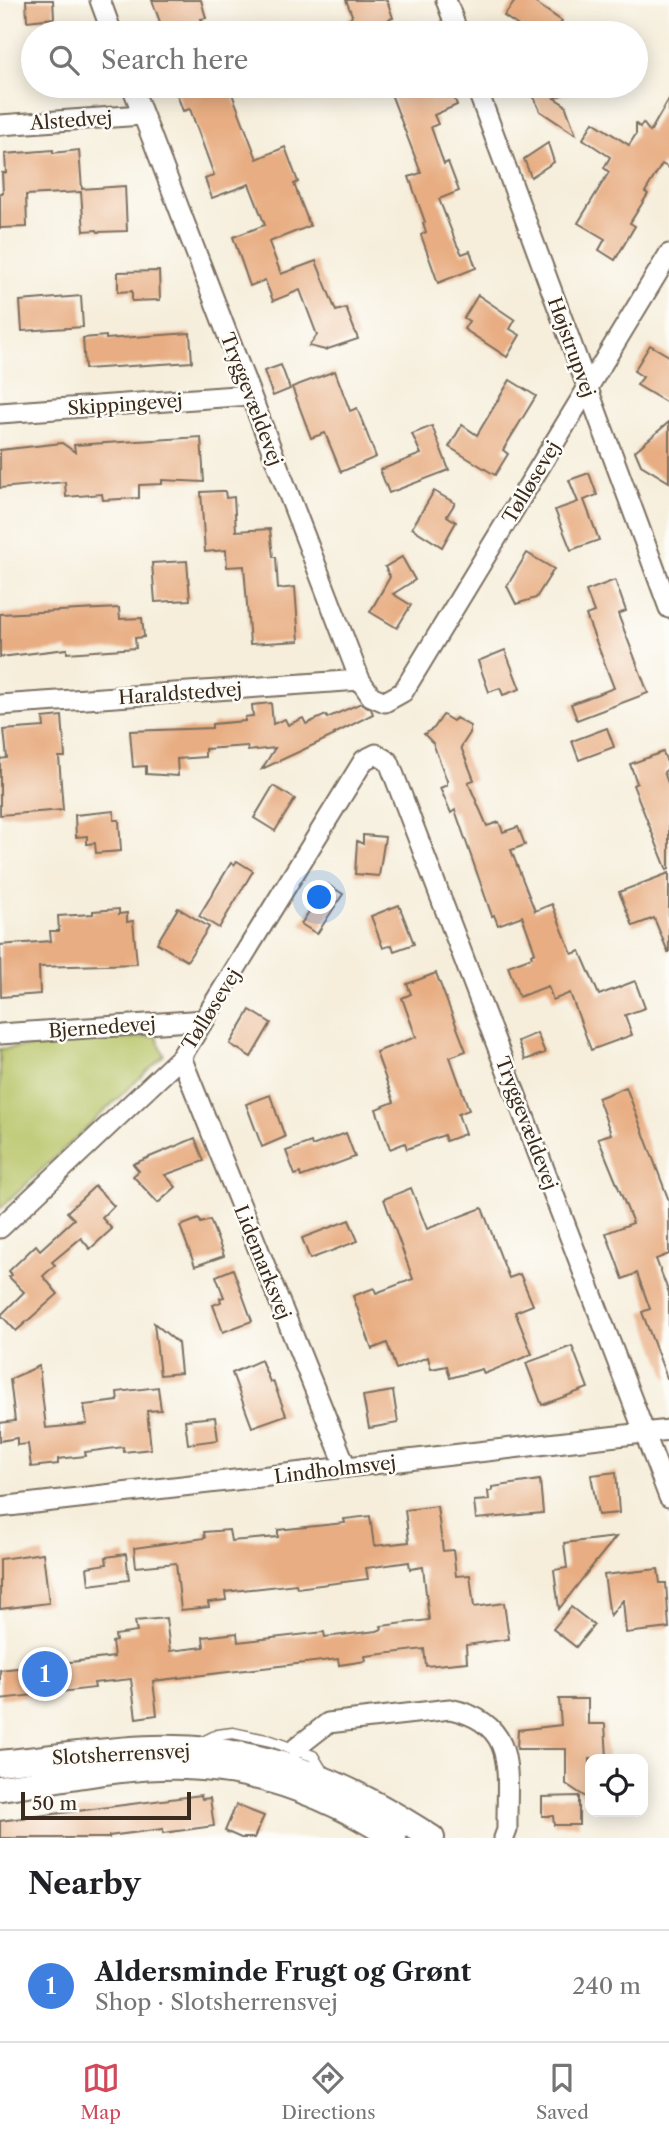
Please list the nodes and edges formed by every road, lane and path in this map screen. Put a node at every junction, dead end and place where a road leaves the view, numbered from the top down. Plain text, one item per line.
1 (100, 0) edge
2 (446, 0) edge
3 (108, 21) edge
4 (454, 21) edge
5 (136, 98) edge
6 (480, 98) edge
7 (142, 115) junction
8 (0, 125) edge
9 (669, 254) edge
10 (587, 389) junction
11 (250, 395) junction
12 (0, 413) edge
13 (669, 608) edge
14 (360, 680) junction
15 (385, 702) joint
16 (0, 705) edge
17 (376, 754) joint
18 (205, 1020) junction
19 (0, 1034) edge
20 (181, 1057) junction
21 (0, 1228) edge
22 (669, 1430) edge
23 (645, 1433) junction
24 (346, 1467) junction
25 (669, 1497) edge
26 (0, 1507) edge
27 (191, 1748) junction
28 (296, 1748) junction
29 (0, 1763) edge
30 (327, 1779) junction
31 (0, 1788) edge
32 (394, 1838) edge
33 (432, 1838) edge
34 (504, 1838) edge

1 - 3 street
2 - 4 street
5 - 7 street, Tryggevældevej
6 - 10 street, Højstrupvej
7 - 8 street, Alstedvej
7 - 11 street, Tryggevældevej
9 - 10 street, Tølløsevej
10 - 13 street, Højstrupvej
10 - 15 street, Tølløsevej
11 - 12 street, Skippingevej
11 - 14 street, Tryggevældevej
14 - 15 street, Tryggevældevej
14 - 16 street, Haraldstedvej
17 - 18 street, Tølløsevej
17 - 23 street, Tryggevældevej
18 - 19 street, Bjernedevej
18 - 20 street, Tølløsevej
20 - 21 street, Tølløsevej
20 - 24 street, Lidemarksvej
22 - 23 street, Lindholmsvej
23 - 24 street, Lindholmsvej
23 - 25 street, Tryggevældevej
24 - 26 street, Lindholmsvej
27 - 28 lane
27 - 29 street, Slotsherrensvej
27 - 30 street, Slotsherrensvej
28 - 30 lane
28 - 34 street
30 - 33 street, Slotsherrensvej
31 - 32 street, Slotsherrensvej

